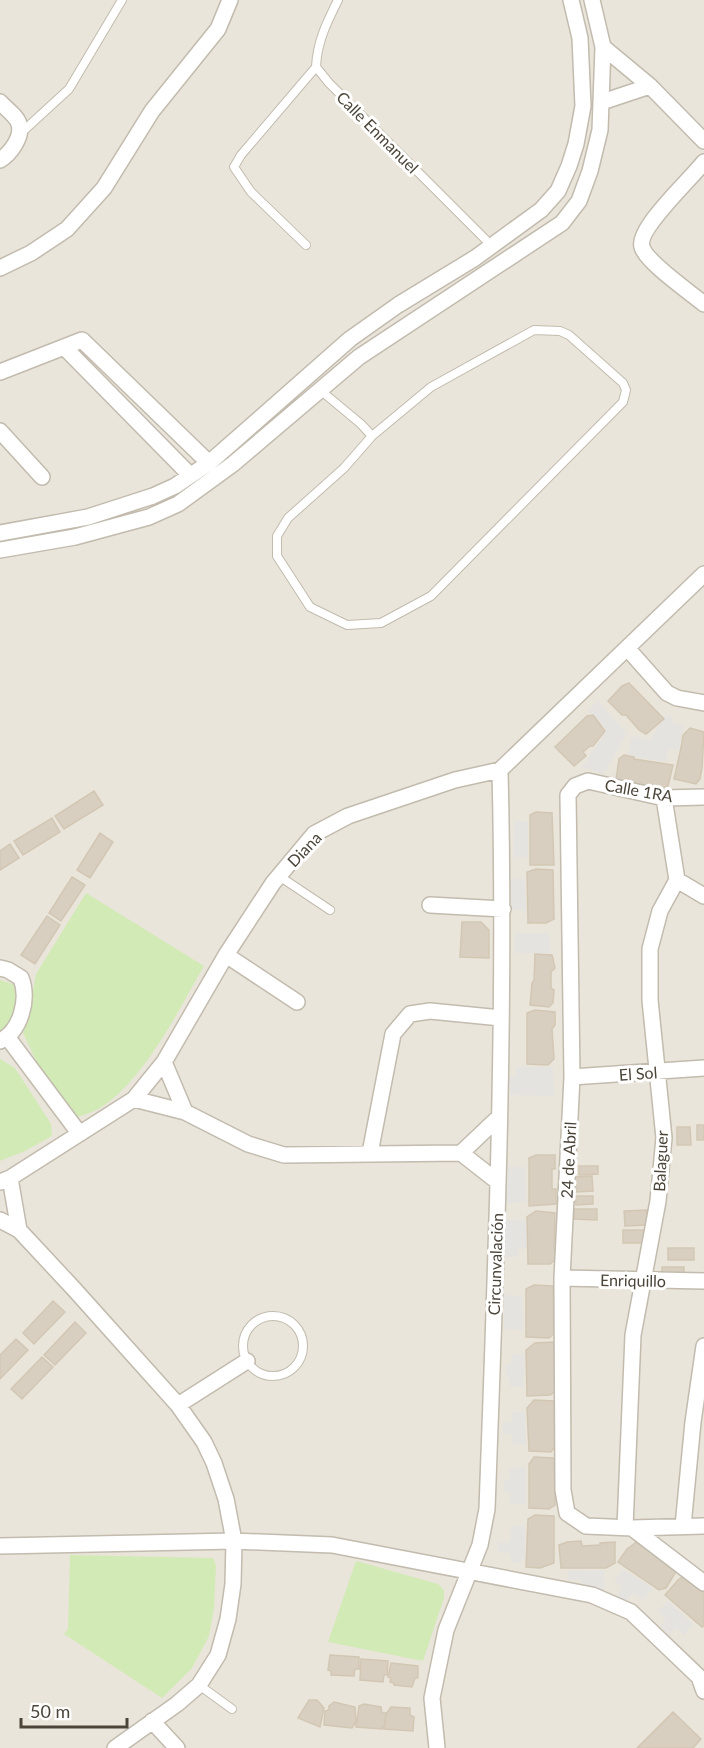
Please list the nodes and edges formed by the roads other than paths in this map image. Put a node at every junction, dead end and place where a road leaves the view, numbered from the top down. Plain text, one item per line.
1 (122, 0) edge
2 (230, 0) edge
3 (338, 0) edge
4 (571, 0) edge
5 (592, 0) edge
6 (603, 47) junction
7 (316, 67) junction
8 (650, 86) junction
9 (0, 102) edge
10 (602, 102) junction
11 (20, 134) junction
12 (704, 141) edge
13 (0, 160) edge
14 (704, 162) edge
15 (306, 245) dead end
16 (492, 246) junction
17 (0, 268) edge
18 (704, 304) edge
19 (65, 348) junction
20 (0, 372) edge
21 (320, 390) junction
22 (0, 431) edge
23 (372, 436) junction
24 (209, 463) junction
25 (190, 475) junction
26 (42, 477) dead end
27 (0, 533) edge
28 (0, 550) edge
29 (704, 574) edge
30 (627, 648) junction
31 (704, 703) edge
32 (500, 770) junction
33 (575, 786) joint
34 (704, 797) edge
35 (664, 798) junction
36 (279, 876) junction
37 (676, 880) junction
38 (704, 896) edge
39 (430, 905) dead end
40 (503, 909) junction
41 (330, 910) dead end
42 (226, 955) junction
43 (0, 968) edge
44 (297, 1002) dead end
45 (501, 1018) junction
46 (4, 1040) edge
47 (164, 1062) junction
48 (704, 1068) edge
49 (656, 1072) junction
50 (572, 1077) junction
51 (135, 1099) junction
52 (185, 1112) junction
53 (499, 1117) junction
54 (79, 1133) junction
55 (370, 1153) junction
56 (461, 1153) junction
57 (5, 1180) edge
58 (498, 1182) junction
59 (0, 1220) edge
60 (19, 1230) junction
61 (562, 1278) junction
62 (643, 1281) junction
63 (704, 1281) edge
64 (704, 1346) edge
65 (247, 1361) junction
66 (701, 1393) edge
67 (178, 1405) junction
68 (683, 1526) junction
69 (704, 1526) edge
70 (629, 1528) junction
71 (234, 1541) junction
72 (0, 1546) edge
73 (468, 1572) junction
74 (704, 1583) edge
75 (199, 1685) junction
76 (704, 1691) edge
77 (232, 1709) dead end
78 (152, 1721) junction
79 (115, 1748) edge
80 (177, 1748) edge
81 (437, 1748) edge

1 - 11 lane
2 - 17 street
3 - 7 lane
4 - 16 street
5 - 6 street
6 - 8 street
6 - 10 street
7 - 15 lane
7 - 16 lane, Calle Enmanuel
8 - 10 street
8 - 12 street
9 - 11 street
10 - 21 street
11 - 13 street
14 - 18 street
16 - 24 street
19 - 20 street
19 - 24 street
19 - 25 street
21 - 23 lane
21 - 28 street
22 - 26 street
23 - 23 lane
24 - 25 street
25 - 27 street
29 - 30 street
30 - 31 street
30 - 32 street
32 - 36 street, Diana
32 - 40 street, Circunvalación
33 - 35 street, Calle 1RA
33 - 50 street, 24 de Abril
34 - 35 street, Calle 1RA
35 - 37 street
36 - 41 lane
36 - 42 street, Diana
37 - 38 street
37 - 49 street, Balaguer
39 - 40 street
40 - 45 street, Circunvalación
42 - 44 street
42 - 47 street, Diana
43 - 46 street
45 - 53 street, Circunvalación
45 - 55 street
46 - 54 street
47 - 51 street, Diana
47 - 52 street
48 - 49 street, El Sol
49 - 50 street, El Sol
49 - 62 street, Balaguer
50 - 61 street, 24 de Abril
51 - 52 street
51 - 54 street, Diana
52 - 55 street
53 - 56 street
53 - 58 street, Circunvalación
54 - 57 street, Diana
55 - 56 street
56 - 58 street
57 - 60 street
58 - 73 street, Circunvalación
59 - 60 street
60 - 67 street
61 - 62 street, Enriquillo
61 - 70 street, 24 de Abril
62 - 63 street, Enriquillo
62 - 70 street, Balaguer
64 - 66 street
65 - 65 lane
65 - 67 street
66 - 68 street
67 - 71 street
68 - 69 street
68 - 70 street
70 - 74 street
71 - 72 street
71 - 73 street
71 - 75 street
73 - 76 street
73 - 81 street, Circunvalación
75 - 77 lane
75 - 78 street
78 - 79 street
78 - 80 street

